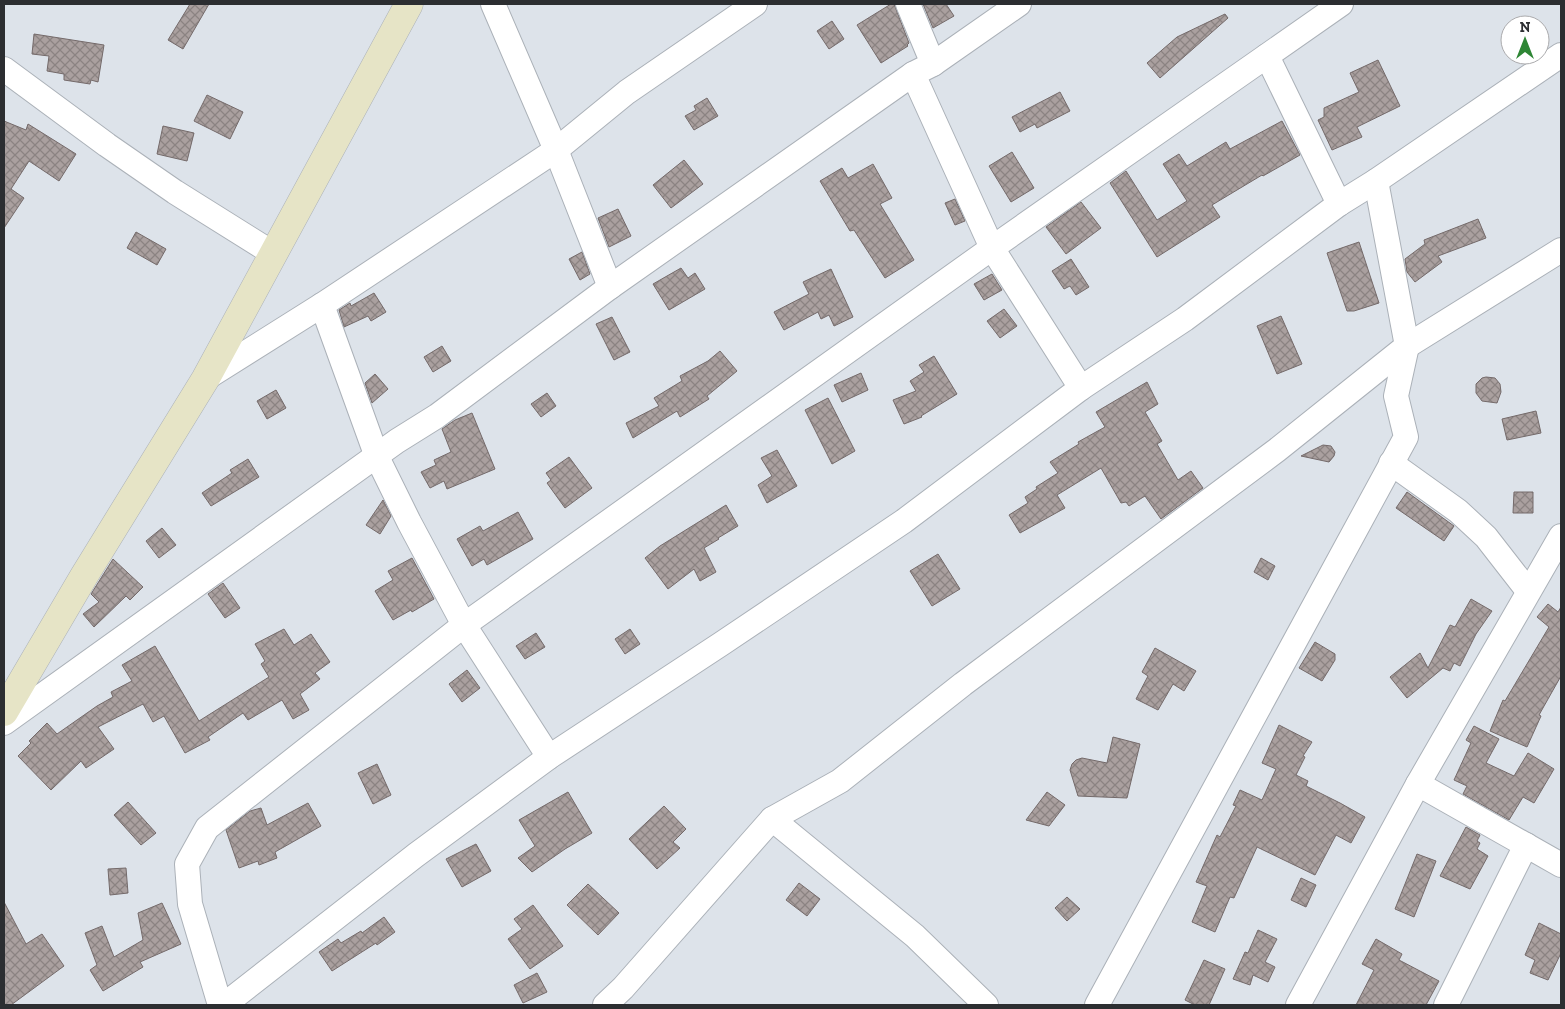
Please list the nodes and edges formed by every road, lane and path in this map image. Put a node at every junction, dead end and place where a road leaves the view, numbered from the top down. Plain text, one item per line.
1 (409, 4) edge
2 (493, 4) edge
3 (754, 4) edge
4 (908, 4) edge
5 (1018, 4) edge
6 (1341, 4) edge
7 (1561, 55) edge
8 (1266, 56) junction
9 (4, 69) edge
10 (923, 69) junction
11 (556, 150) junction
12 (1376, 181) junction
13 (1339, 204) junction
14 (992, 248) junction
15 (1561, 250) edge
16 (274, 254) junction
17 (610, 287) junction
18 (322, 305) junction
19 (1407, 346) junction
20 (206, 378) junction
21 (1081, 388) junction
22 (377, 457) junction
23 (1391, 464) junction
24 (1561, 536) edge
25 (1528, 591) junction
26 (464, 625) junction
27 (4, 712) edge
28 (4, 723) edge
29 (549, 757) junction
30 (1418, 784) junction
31 (772, 819) junction
32 (1526, 845) junction
33 (1561, 865) edge
34 (220, 1005) edge
35 (224, 1005) edge
36 (605, 1005) edge
37 (986, 1005) edge
38 (1097, 1005) edge
39 (1298, 1005) edge
40 (1446, 1005) edge

1 - 16 street
2 - 11 street
3 - 11 street
4 - 10 street
5 - 10 street
6 - 8 street
7 - 12 street
8 - 13 street
8 - 14 street
9 - 16 street
10 - 14 street
10 - 17 street
11 - 17 street
11 - 18 street
12 - 13 street
12 - 19 street
13 - 21 street
14 - 21 street
14 - 26 street
15 - 19 street
16 - 20 street
17 - 22 street
18 - 20 street
18 - 22 street
19 - 23 street
19 - 31 street
20 - 27 street
21 - 29 street
22 - 26 street
22 - 28 street
23 - 25 street
23 - 38 street
24 - 25 street
25 - 30 street
26 - 29 street
26 - 34 street
29 - 35 street
30 - 32 street
30 - 39 street
31 - 36 street
31 - 37 street
32 - 33 street
32 - 40 street

